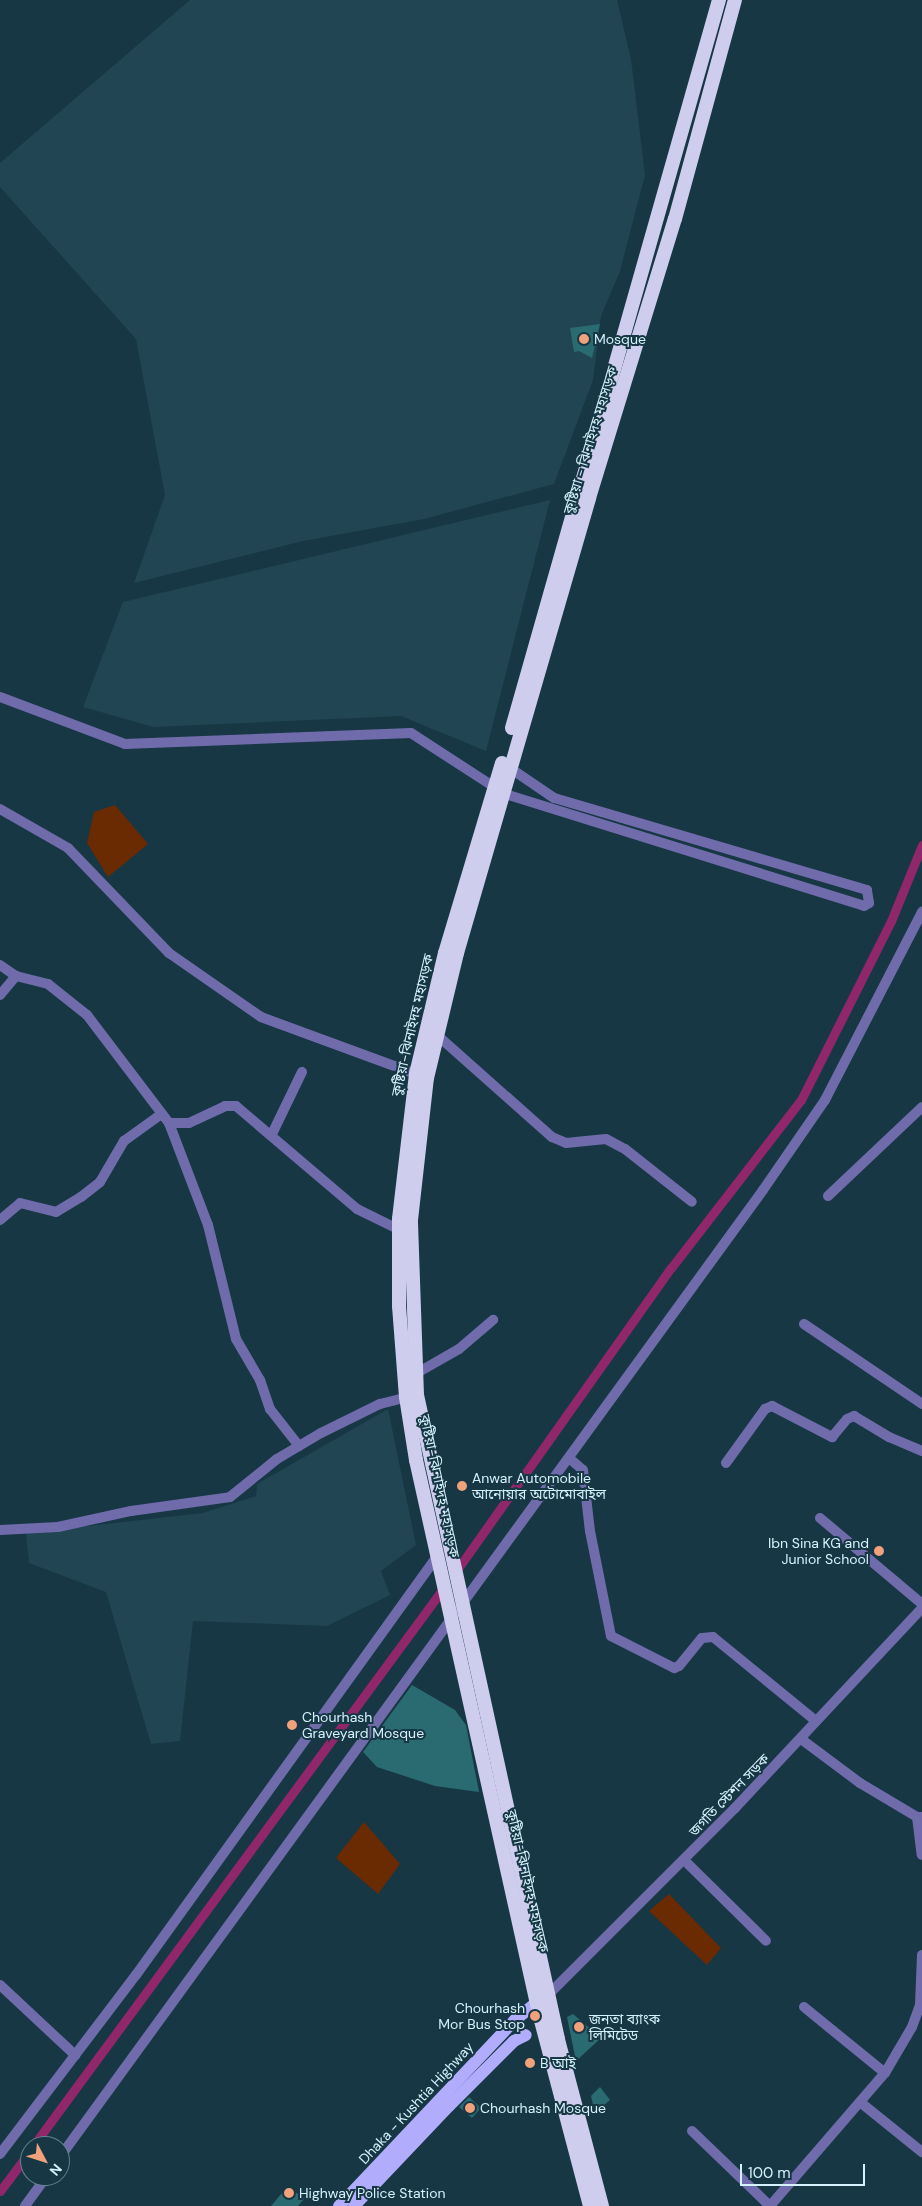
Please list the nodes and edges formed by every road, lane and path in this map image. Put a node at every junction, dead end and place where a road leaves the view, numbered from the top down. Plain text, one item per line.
1 (719, 0) edge
2 (736, 0) edge
3 (0, 697) edge
4 (506, 770) junction
5 (499, 787) junction
6 (0, 809) edge
7 (922, 912) edge
8 (0, 965) edge
9 (16, 976) junction
10 (0, 995) edge
11 (437, 1035) junction
12 (302, 1072) dead end
13 (421, 1076) junction
14 (922, 1107) edge
15 (160, 1116) junction
16 (169, 1123) junction
17 (272, 1134) junction
18 (828, 1196) dead end
19 (692, 1202) dead end
20 (0, 1220) edge
21 (405, 1232) junction
22 (493, 1320) dead end
23 (804, 1324) dead end
24 (417, 1373) junction
25 (411, 1396) junction
26 (922, 1404) edge
27 (299, 1446) junction
28 (922, 1451) edge
29 (569, 1458) junction
30 (726, 1463) dead end
31 (820, 1518) dead end
32 (0, 1530) edge
33 (438, 1556) junction
34 (463, 1603) junction
35 (922, 1604) edge
36 (922, 1608) edge
37 (450, 1613) junction
38 (816, 1721) junction
39 (801, 1739) junction
40 (491, 1770) junction
41 (919, 1817) edge
42 (922, 1854) edge
43 (684, 1860) junction
44 (766, 1941) dead end
45 (922, 1955) edge
46 (0, 1985) edge
47 (543, 1997) junction
48 (804, 2007) dead end
49 (515, 2020) junction
50 (526, 2035) junction
51 (552, 2038) junction
52 (75, 2055) junction
53 (885, 2073) junction
54 (860, 2102) junction
55 (692, 2131) dead end
56 (70, 2143) edge
57 (922, 2152) edge
58 (0, 2154) edge
59 (39, 2186) edge
60 (25, 2206) edge
61 (339, 2206) edge
62 (354, 2206) edge
63 (590, 2206) edge
64 (602, 2206) edge
65 (770, 2206) edge

1 - 4 highway, কুষ্টিয়া - ঝিনাইদহ মহাসড়ক
2 - 4 highway, কুষ্টিয়া - ঝিনাইদহ মহাসড়ক
3 - 5 street
4 - 5 highway, কুষ্টিয়া-ঝিনাইদহ মহাসড়ক
4 - 5 street
5 - 11 highway, কুষ্টিয়া-ঝিনাইদহ মহাসড়ক
5 - 13 highway, কুষ্টিয়া-ঝিনাইদহ মহাসড়ক
6 - 13 street
7 - 29 street
8 - 9 street
9 - 10 street
9 - 15 street
11 - 13 highway, কুষ্টিয়া-ঝিনাইদহ মহাসড়ক
11 - 19 street
12 - 17 street
13 - 21 highway, কুষ্টিয়া-ঝিনাইদহ মহাসড়ক
14 - 18 street
15 - 16 street
15 - 20 street
16 - 17 street
16 - 27 street
17 - 21 street
21 - 24 highway, কুষ্টিয়া-ঝিনাইদহ মহাসড়ক
21 - 25 highway, কুষ্টিয়া-ঝিনাইদহ মহাসড়ক
22 - 24 street
23 - 26 street
24 - 25 highway, কুষ্টিয়া-ঝিনাইদহ মহাসড়ক
25 - 27 street
25 - 33 highway, কুষ্টিয়া-ঝিনাইদহ মহাসড়ক
25 - 34 highway, কুষ্টিয়া-ঝিনাইদহ মহাসড়ক
27 - 32 street
28 - 30 street
29 - 34 street
29 - 38 street
31 - 35 street
33 - 37 highway, কুষ্টিয়া-ঝিনাইদহ মহাসড়ক
33 - 52 street
34 - 37 street
34 - 40 highway, কুষ্টিয়া-ঝিনাইদহ মহাসড়ক
36 - 38 street, জগতি স্টেশন সড়ক
37 - 40 highway, কুষ্টিয়া-ঝিনাইদহ মহাসড়ক
37 - 56 street
38 - 39 street, জগতি স্টেশন সড়ক
39 - 41 street
39 - 43 street, জগতি স্টেশন সড়ক
40 - 47 highway, কুষ্টিয়া-ঝিনাইদহ মহাসড়ক
41 - 42 street
43 - 44 street
43 - 47 street, জগতি স্টেশন সড়ক
45 - 53 street
46 - 52 street
47 - 49 main road, Dhaka - Kushtia Highway
47 - 51 highway, কুষ্টিয়া-ঝিনাইদহ মহাসড়ক
48 - 53 street
49 - 50 main road
49 - 61 main road, Dhaka - Kushtia Highway
50 - 51 main road
50 - 62 main road, Dhaka - Kushtia Highway
51 - 63 highway, কুষ্টিয়া-ঝিনাইদহ মহাসড়ক
51 - 64 highway, কুষ্টিয়া-ঝিনাইদহ মহাসড়ক
52 - 58 street
53 - 54 street
54 - 57 street
54 - 65 street
55 - 65 street
59 - 60 street

